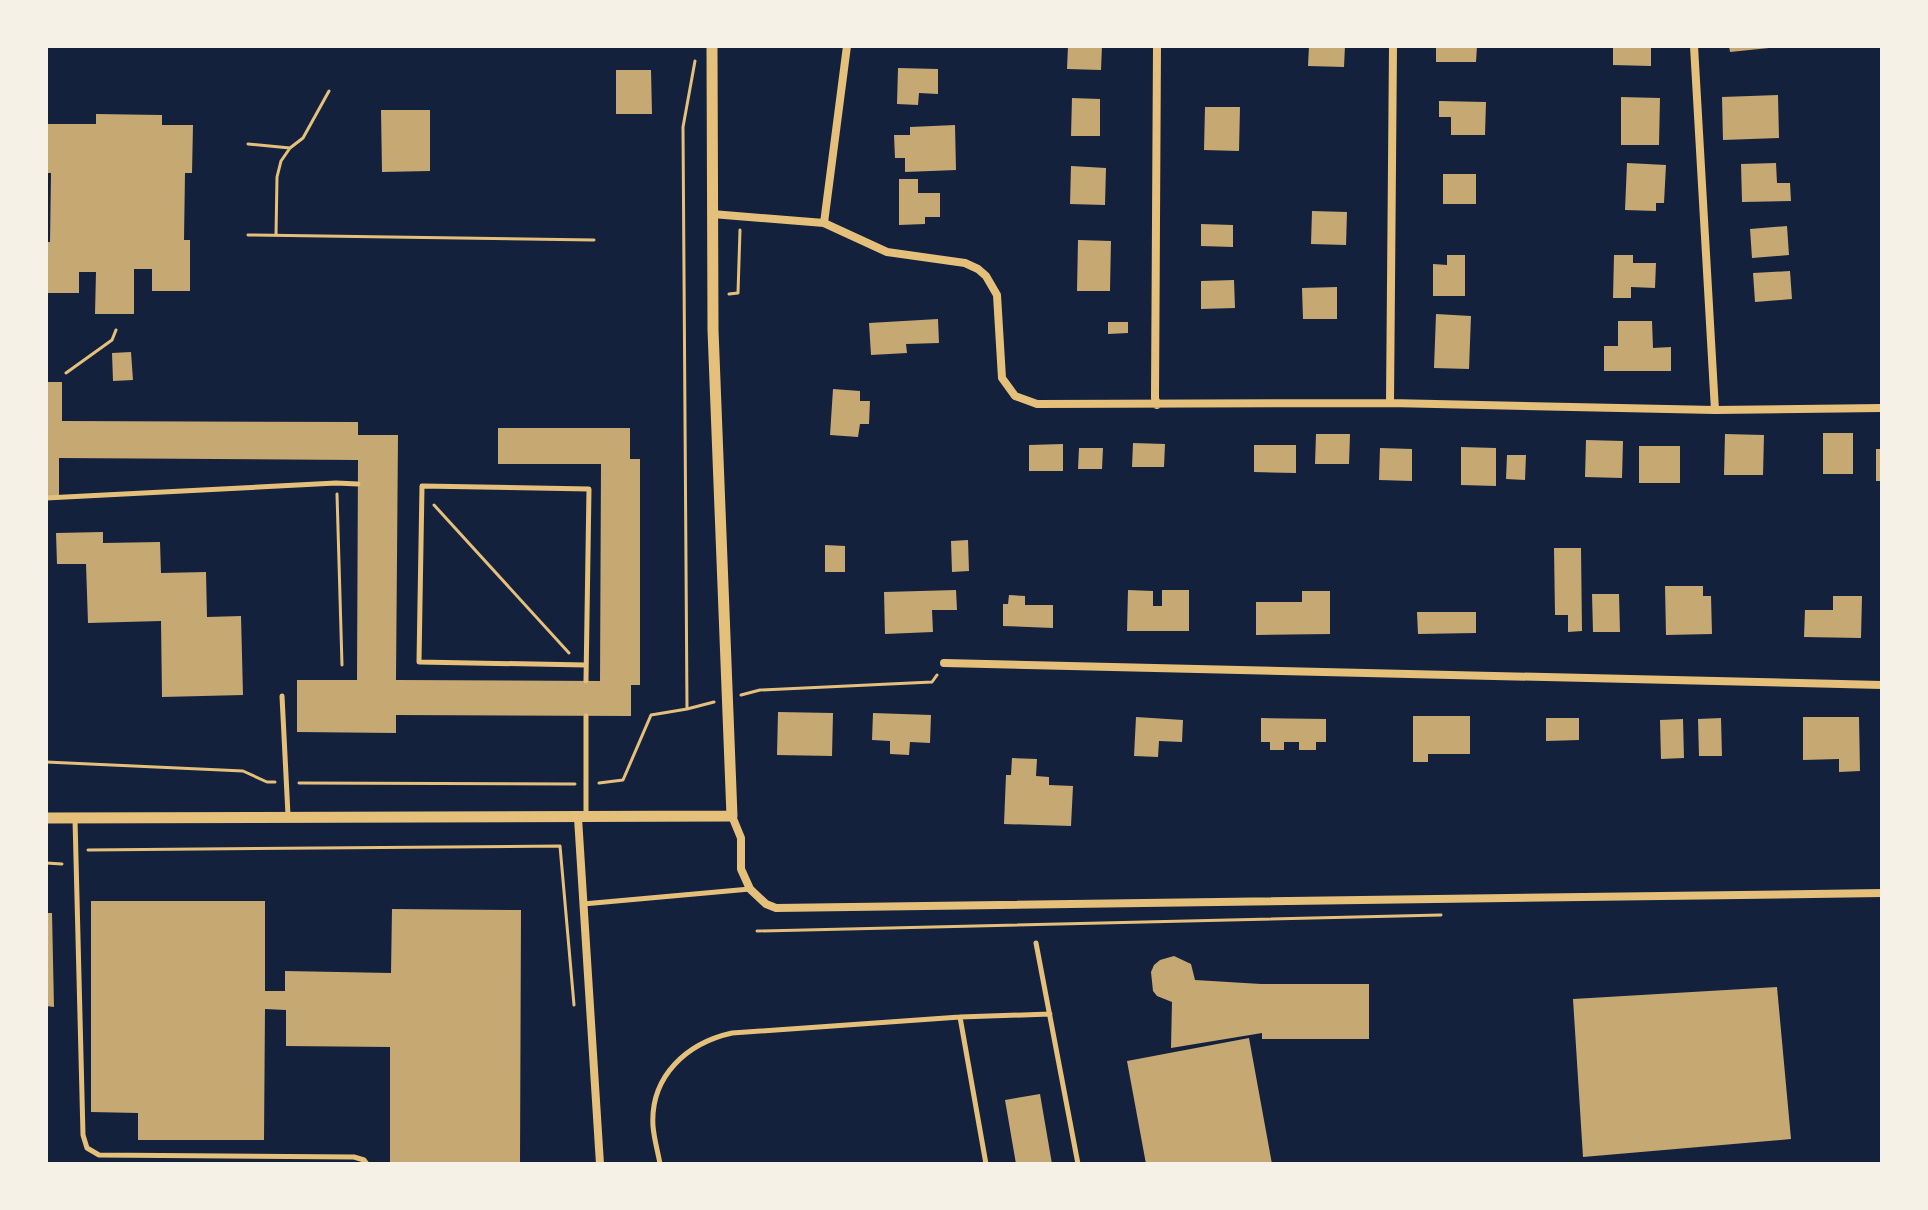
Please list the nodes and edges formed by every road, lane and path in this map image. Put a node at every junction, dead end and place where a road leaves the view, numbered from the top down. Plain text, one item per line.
1 (712, 46) edge
2 (847, 46) edge
3 (1157, 46) edge
4 (1393, 46) edge
5 (1694, 46) edge
6 (695, 60) dead end
7 (329, 91) dead end
8 (248, 144) dead end
9 (290, 148) junction
10 (712, 214) junction
11 (824, 223) junction
12 (248, 235) dead end
13 (276, 236) junction
14 (594, 240) dead end
15 (116, 330) dead end
16 (66, 373) dead end
17 (1156, 402) junction
18 (1390, 403) junction
19 (1882, 408) edge
20 (1715, 410) junction
21 (336, 483) junction
22 (358, 484) dead end
23 (422, 492) junction
24 (46, 498) edge
25 (944, 663) joint
26 (342, 665) dead end
27 (583, 665) junction
28 (586, 681) dead end
29 (1882, 685) edge
30 (282, 696) dead end
31 (727, 699) junction
32 (687, 709) junction
33 (586, 716) dead end
34 (46, 762) edge
35 (285, 783) junction
36 (586, 784) junction
37 (732, 816) junction
38 (46, 818) edge
39 (75, 818) junction
40 (288, 818) junction
41 (582, 818) junction
42 (75, 850) junction
43 (46, 863) edge
44 (76, 864) junction
45 (750, 889) junction
46 (1882, 893) edge
47 (583, 904) junction
48 (1453, 914) dead end
49 (757, 931) dead end
50 (1036, 943) dead end
51 (574, 1005) dead end
52 (1050, 1014) junction
53 (960, 1017) junction
54 (367, 1164) edge
55 (600, 1164) edge
56 (660, 1164) edge
57 (986, 1164) edge
58 (1078, 1164) edge

1 - 10 street
2 - 11 street
3 - 17 street
4 - 18 street
5 - 20 street
6 - 32 path
7 - 9 path
8 - 9 path
9 - 13 path
10 - 11 street
10 - 31 street
11 - 17 street
12 - 13 path
13 - 14 path
15 - 16 path
17 - 18 street
18 - 20 street
19 - 20 street
21 - 22 lane
21 - 24 lane
21 - 26 path
23 - 27 path
23 - 27 lane
23 - 27 lane
25 - 29 street
25 - 31 path
27 - 28 lane
30 - 35 lane
31 - 32 path
31 - 37 street
32 - 36 path
33 - 36 lane
34 - 35 path
35 - 36 path
35 - 40 lane
36 - 41 lane
37 - 41 street
37 - 45 street
38 - 39 street
39 - 40 street
39 - 42 lane
40 - 41 street
41 - 47 street
42 - 44 lane
42 - 51 path
43 - 44 path
44 - 54 lane
45 - 46 street
45 - 47 lane
47 - 55 street
48 - 49 path
50 - 52 lane
52 - 53 lane
52 - 58 lane
53 - 56 lane
53 - 57 lane

